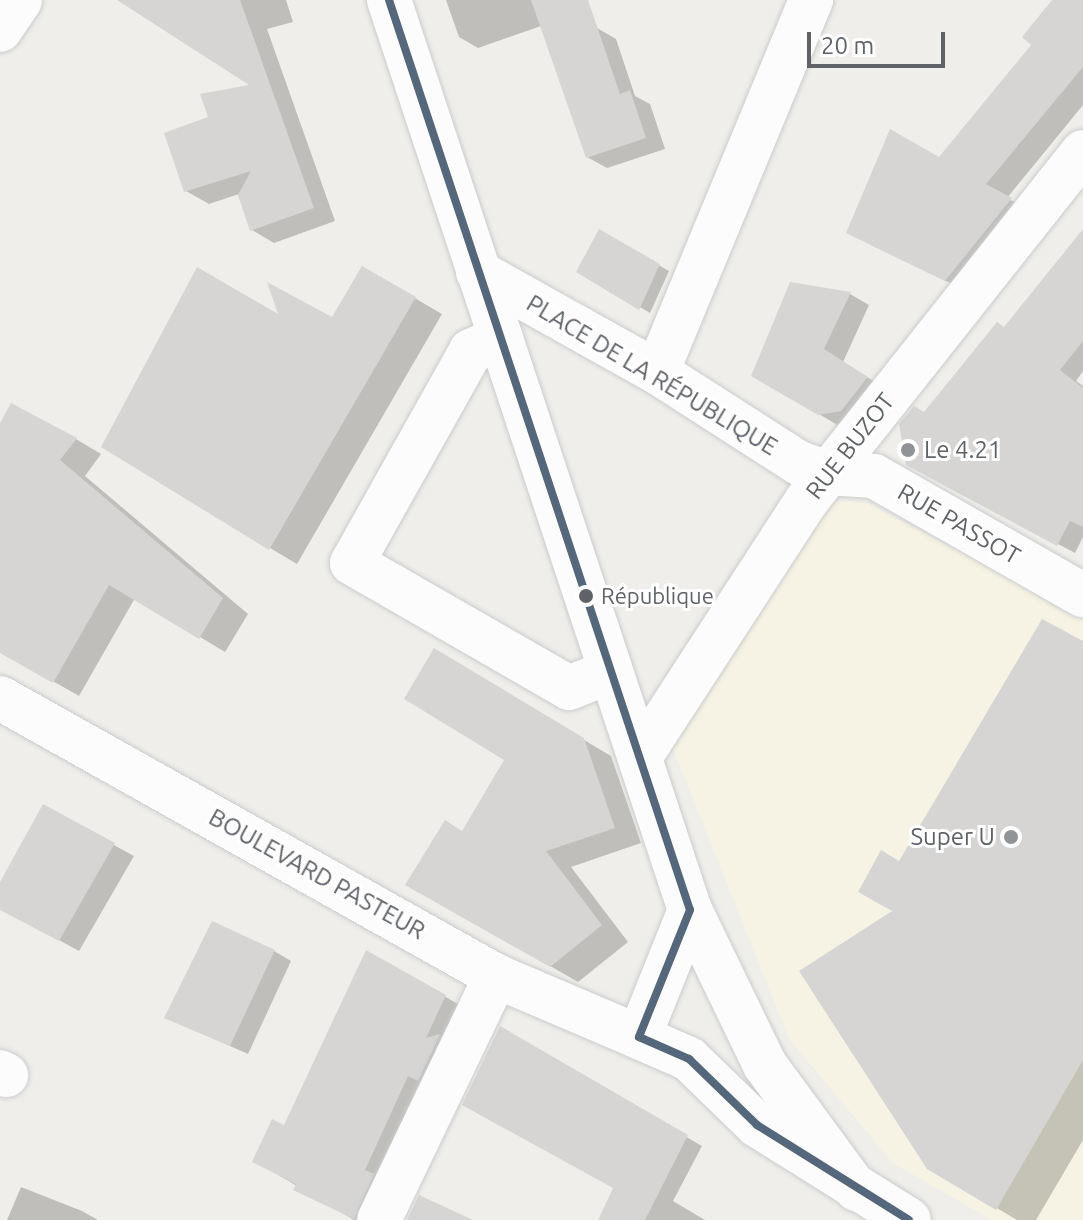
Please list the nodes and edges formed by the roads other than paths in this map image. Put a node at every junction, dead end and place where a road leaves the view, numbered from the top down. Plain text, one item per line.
1 (20, 0) edge
2 (389, 0) edge
3 (811, 0) edge
4 (0, 30) edge
5 (1083, 152) edge
6 (478, 272) junction
7 (501, 338) junction
8 (657, 372) junction
9 (828, 473) junction
10 (1083, 595) edge
11 (611, 671) junction
12 (0, 698) edge
13 (640, 757) junction
14 (690, 910) junction
15 (496, 976) junction
16 (639, 1037) junction
17 (856, 1189) junction
18 (379, 1220) edge
19 (909, 1220) edge

1 - 4 street
2 - 6 street
3 - 8 street
5 - 9 street, RUE BUZOT
6 - 7 street
6 - 8 street, PLACE DE LA RÉPUBLIQUE
7 - 11 street
7 - 11 street, PLACE DE LA RÉPUBLIQUE
8 - 9 street, PLACE DE LA RÉPUBLIQUE
9 - 10 street, RUE PASSOT
9 - 13 street, RUE BUZOT
11 - 13 street
12 - 15 street, BOULEVARD PASTEUR
13 - 14 street
14 - 16 street
14 - 17 street
15 - 16 street, BOULEVARD PASTEUR
15 - 18 street
16 - 17 street, BOULEVARD PASTEUR
17 - 19 street

